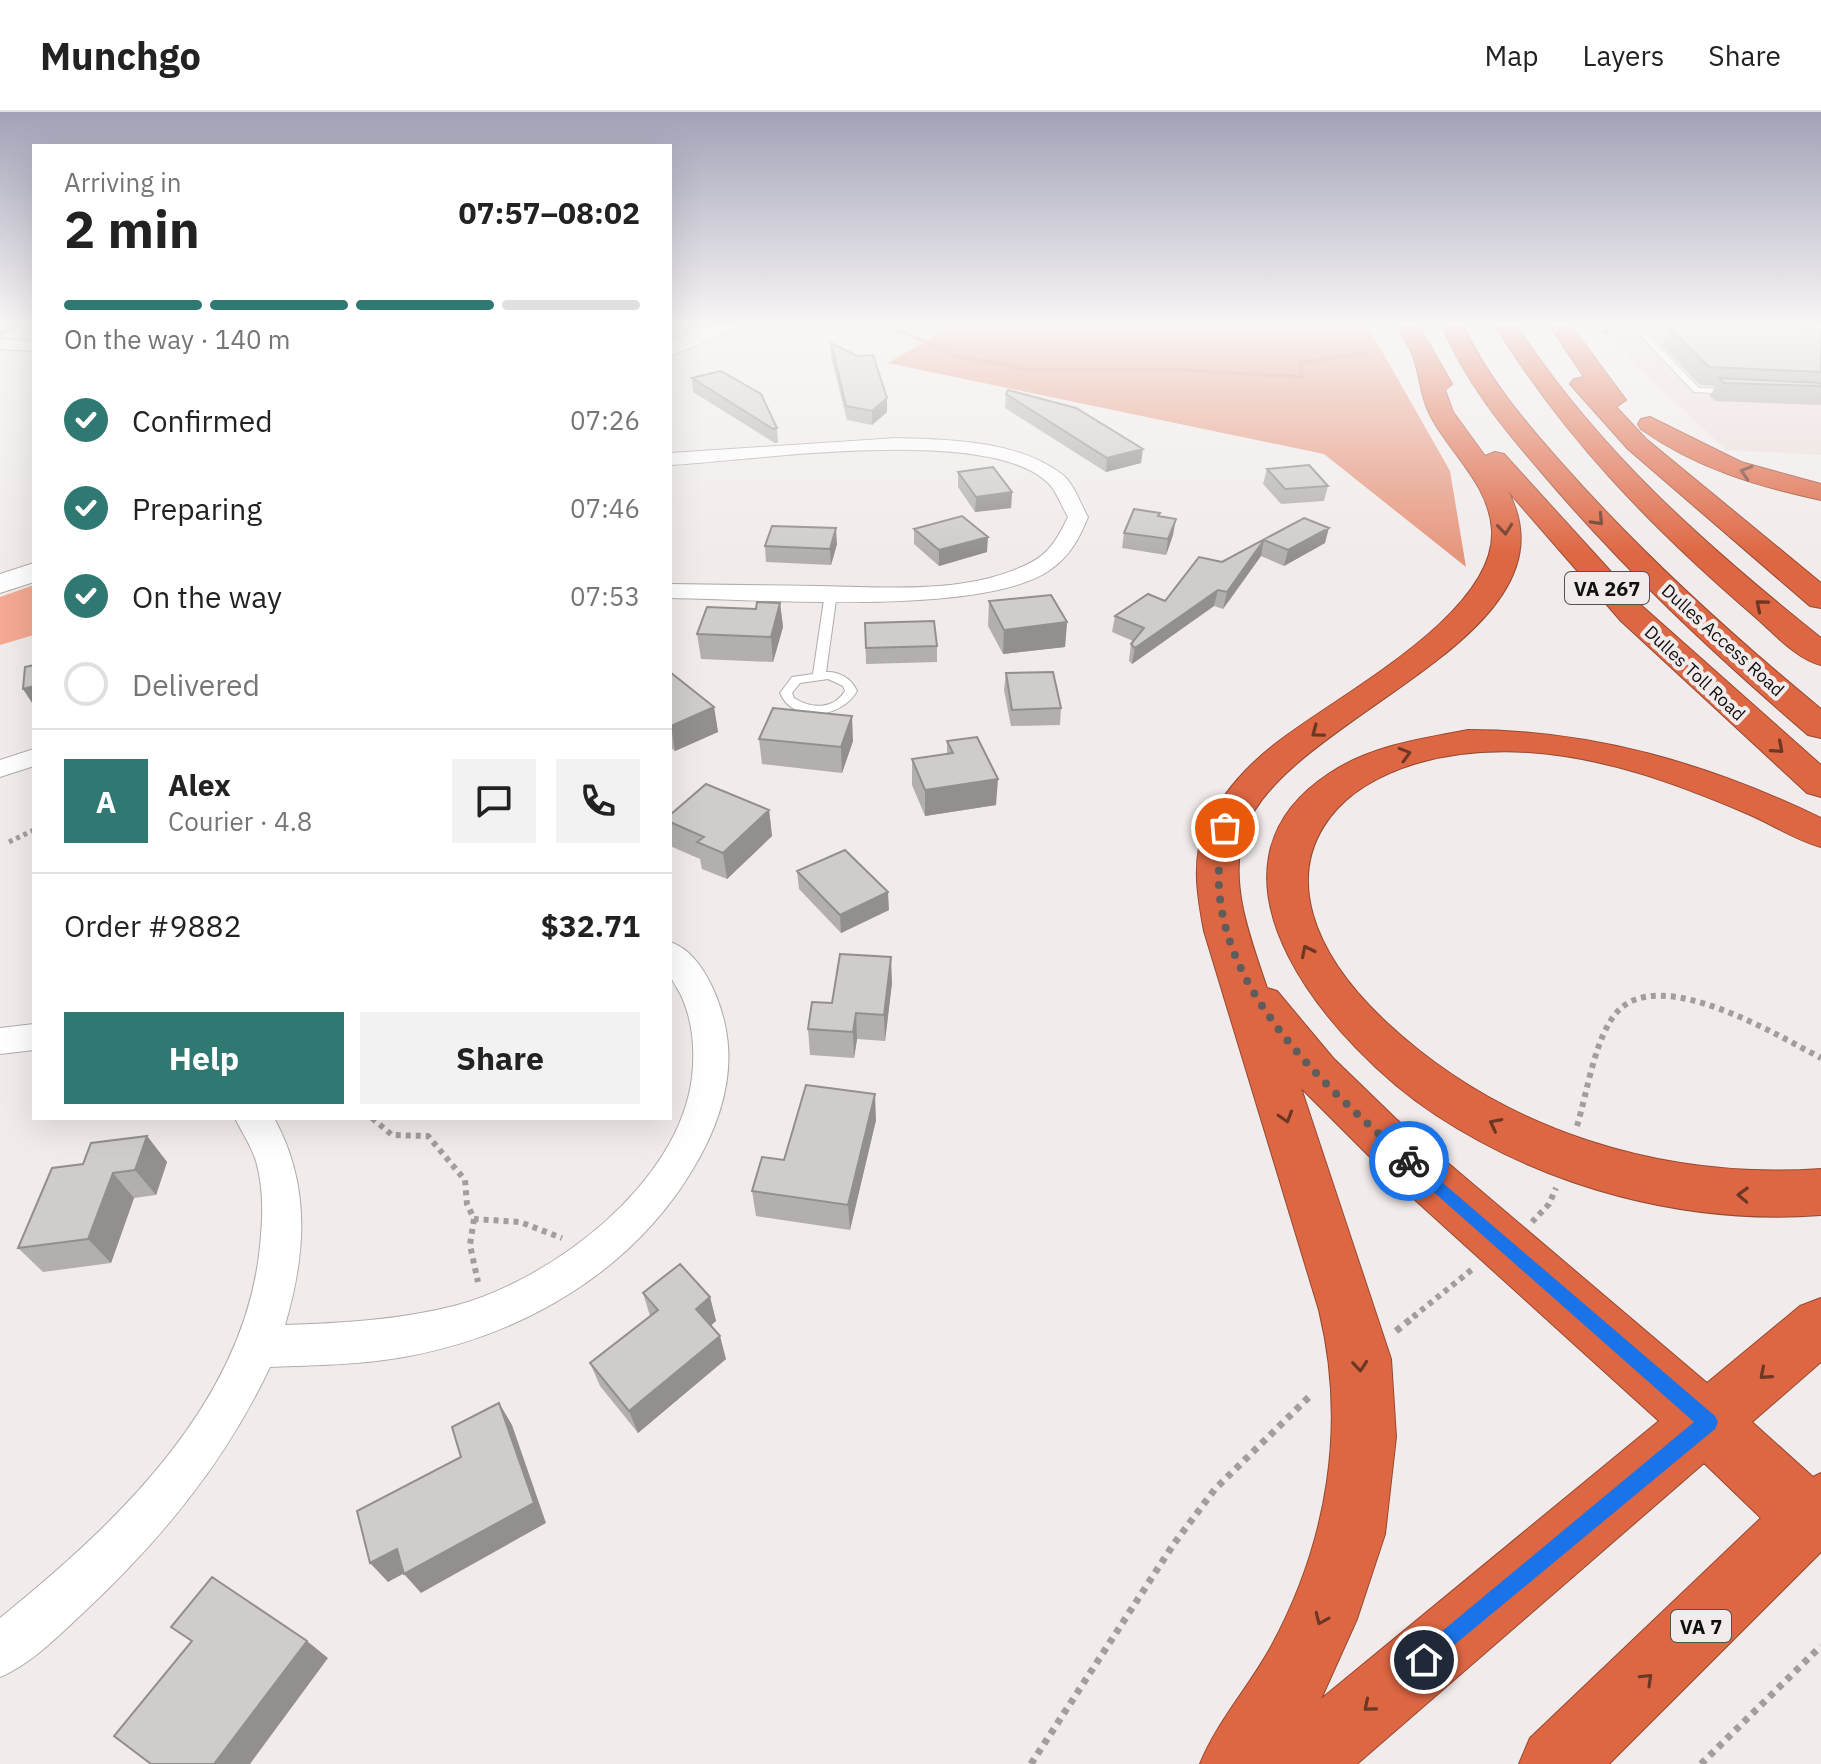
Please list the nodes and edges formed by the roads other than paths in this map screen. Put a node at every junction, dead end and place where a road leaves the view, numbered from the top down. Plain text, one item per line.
1 (1437, 400) edge
2 (1453, 400) edge
3 (1497, 400) edge
4 (1557, 400) edge
5 (1597, 400) edge
6 (1616, 400) edge
7 (1622, 400) edge
8 (672, 459) edge
9 (1821, 492) edge
10 (1702, 496) junction
11 (32, 573) edge
12 (0, 584) edge
13 (672, 591) edge
14 (831, 593) junction
15 (1821, 599) edge
16 (1821, 655) edge
17 (819, 674) junction
18 (1821, 727) edge
19 (32, 758) edge
20 (0, 769) edge
21 (1821, 785) edge
22 (1821, 834) edge
23 (672, 957) edge
24 (1237, 963) junction
25 (32, 1037) edge
26 (0, 1041) edge
27 (254, 1120) edge
28 (1821, 1192) edge
29 (1821, 1325) edge
30 (257, 1347) junction
31 (1708, 1422) junction
32 (1817, 1518) edge
33 (0, 1651) edge
34 (1237, 1764) edge
35 (1300, 1764) edge
36 (1556, 1764) edge

1 -> 24 highway
2 -> 21 highway, Dulles Toll Road / VA 267
3 -> 18 highway, Dulles Access Road
16 -> 4 highway
5 - 10 highway
6 - 10 highway
9 -> 7 highway
8 - 14 street
10 - 15 highway
11 - 12 main road
13 - 14 street
14 - 17 lane
17 - 17 lane
19 - 20 street
28 -> 22 highway
23 - 30 street
24 - 31 highway
24 -> 34 highway
25 - 26 street
27 - 30 street
29 -> 31 highway
30 - 33 street
31 - 32 highway
31 -> 35 highway
36 -> 32 highway, VA 7

